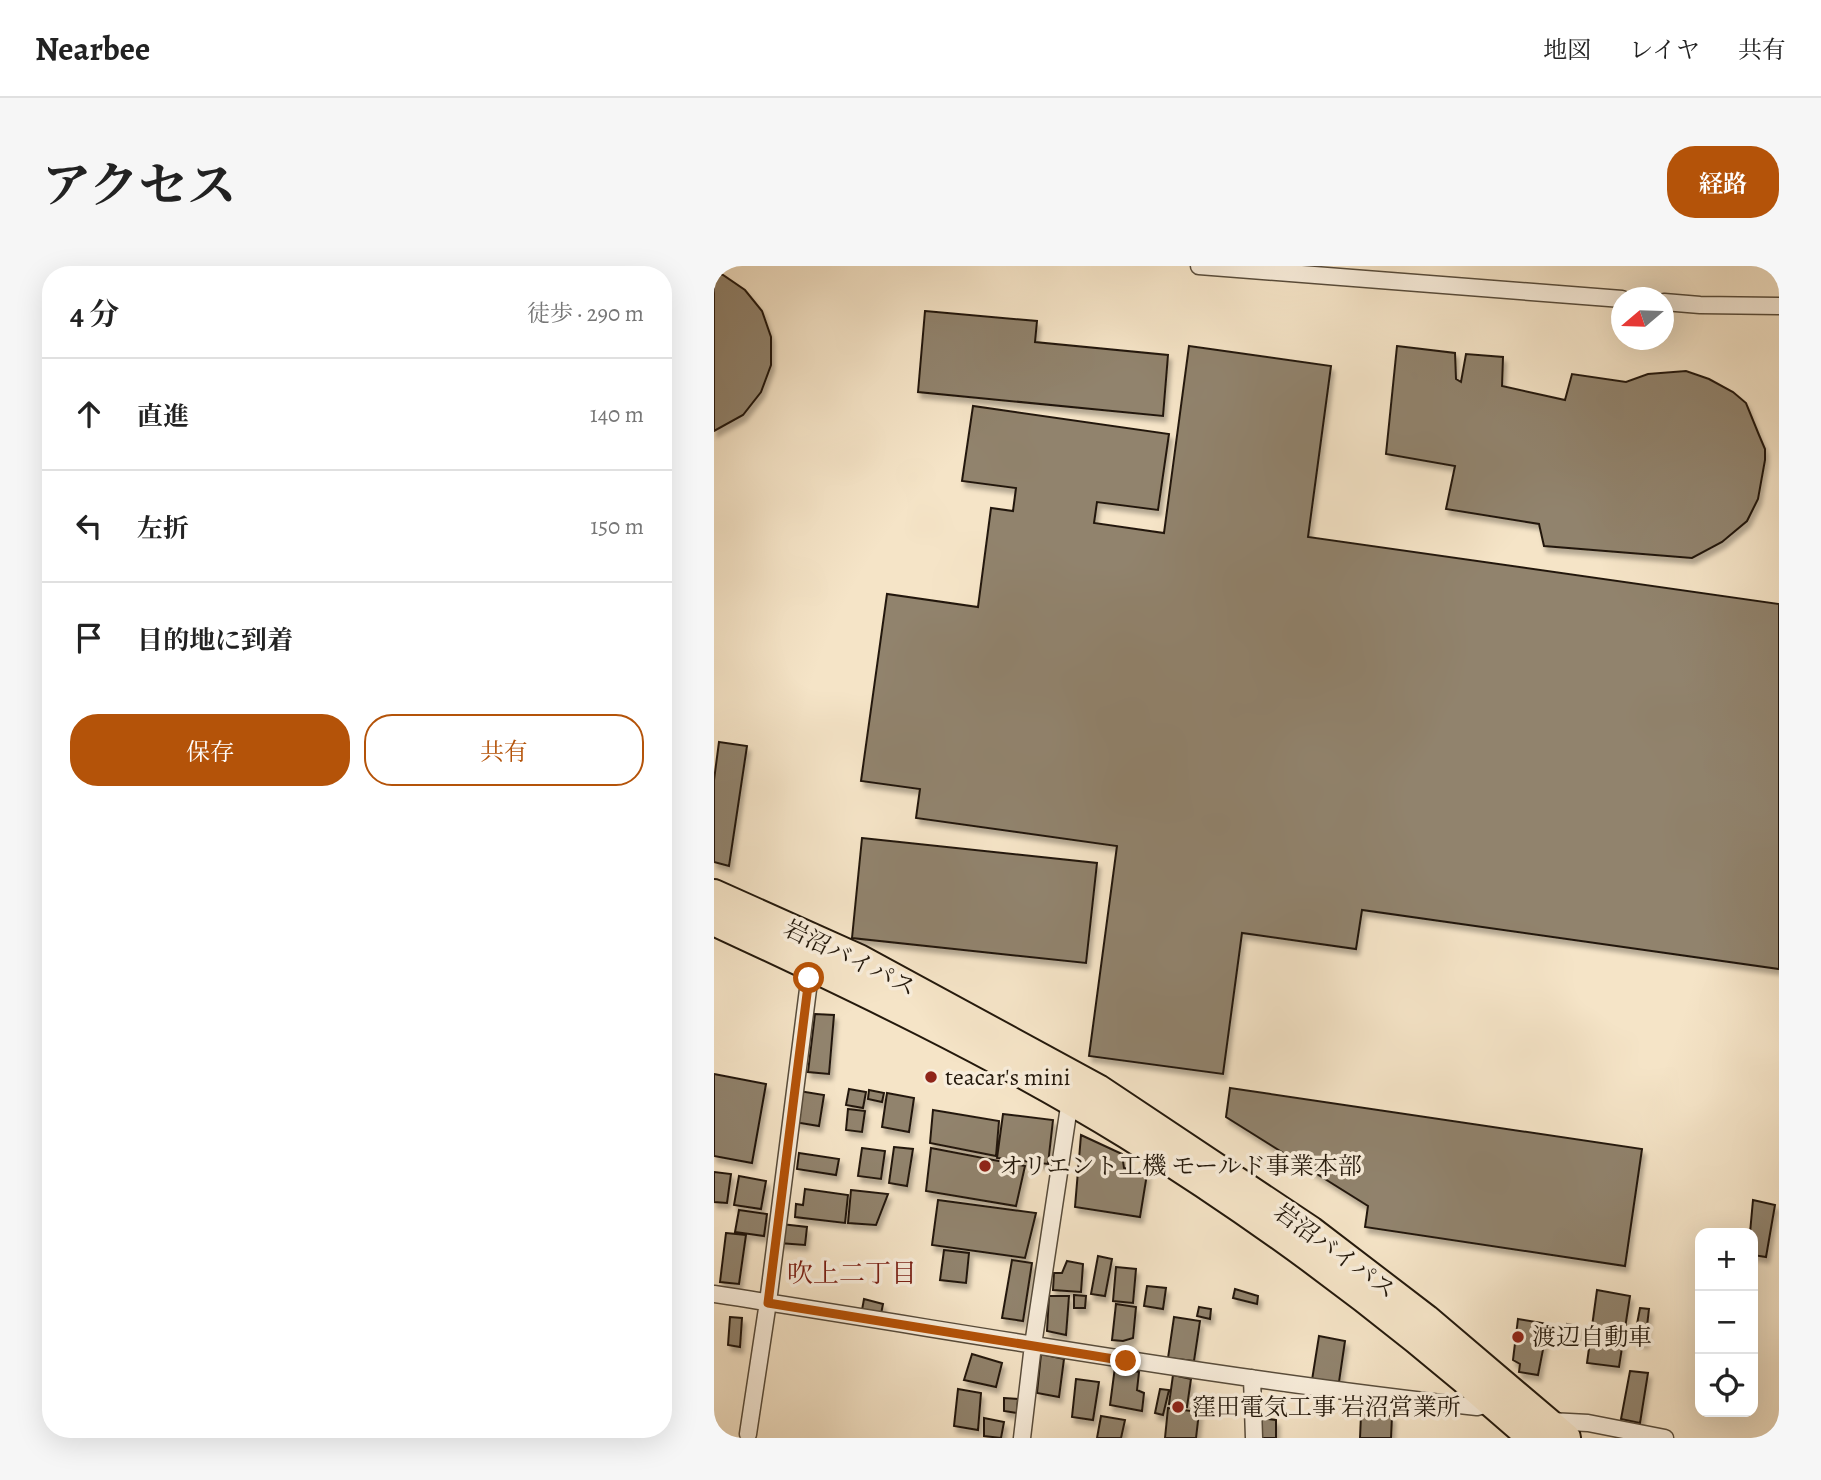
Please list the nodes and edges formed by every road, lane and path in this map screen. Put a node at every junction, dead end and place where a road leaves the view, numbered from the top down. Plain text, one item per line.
1 (1199, 266) edge
2 (1611, 298) edge
3 (1674, 304) edge
4 (1779, 306) edge
5 (714, 894) edge
6 (714, 921) edge
7 (811, 966) junction
8 (1070, 1100) junction
9 (714, 1294) edge
10 (768, 1303) junction
11 (1033, 1345) junction
12 (1252, 1378) junction
13 (1493, 1403) junction
14 (1548, 1432) edge
15 (748, 1434) dead end
16 (1022, 1438) edge
17 (1254, 1438) edge
18 (1665, 1438) edge

1 - 2 street
3 - 4 street
5 - 14 highway, 岩沼バイパス
6 - 7 highway, 岩沼バイパス
7 - 8 highway, 岩沼バイパス
7 - 10 street
8 - 11 street
8 - 13 highway, 岩沼バイパス
9 - 10 street
10 - 11 street
10 - 15 street
11 - 12 street
11 - 16 street
12 - 13 street
12 - 17 street
13 - 14 highway, 岩沼バイパス
14 - 18 street

